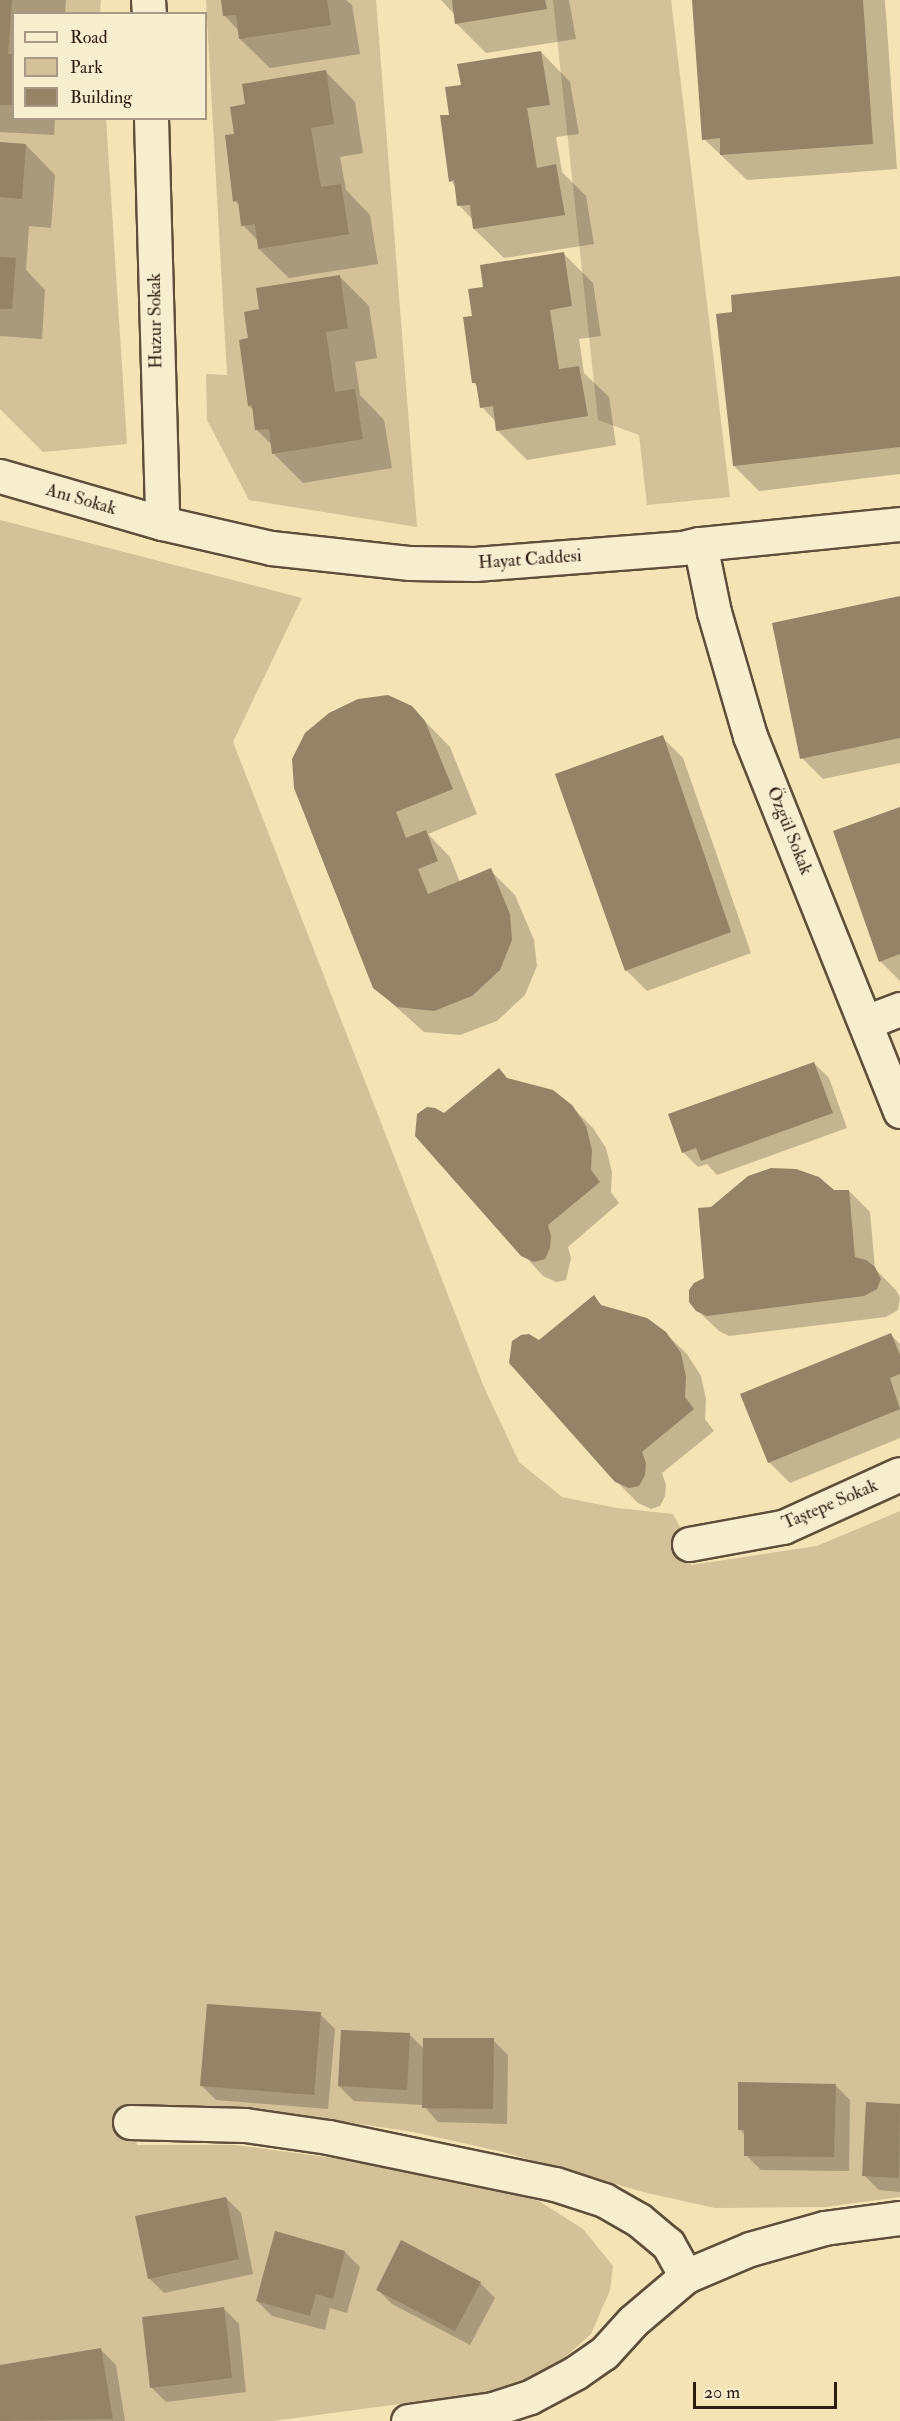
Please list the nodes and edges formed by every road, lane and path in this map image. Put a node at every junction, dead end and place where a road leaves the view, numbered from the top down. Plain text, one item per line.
1 (151, 120) edge
2 (0, 476) edge
3 (162, 524) junction
4 (900, 524) edge
5 (700, 544) junction
6 (900, 1009) edge
7 (866, 1022) junction
8 (900, 1111) edge
9 (900, 1474) edge
10 (689, 1544) dead end
11 (130, 2122) dead end
12 (900, 2218) edge
13 (686, 2276) junction
14 (408, 2421) edge

1 - 3 street, Huzur Sokak
2 - 3 street, Anı Sokak
3 - 5 street, Hayat Caddesi
4 - 5 street, Hayat Caddesi
5 - 7 street, Özgül Sokak
6 - 7 street
7 - 8 street, Özgül Sokak
9 - 10 street, Taştepe Sokak
11 - 13 street
12 - 13 street
13 - 14 street

